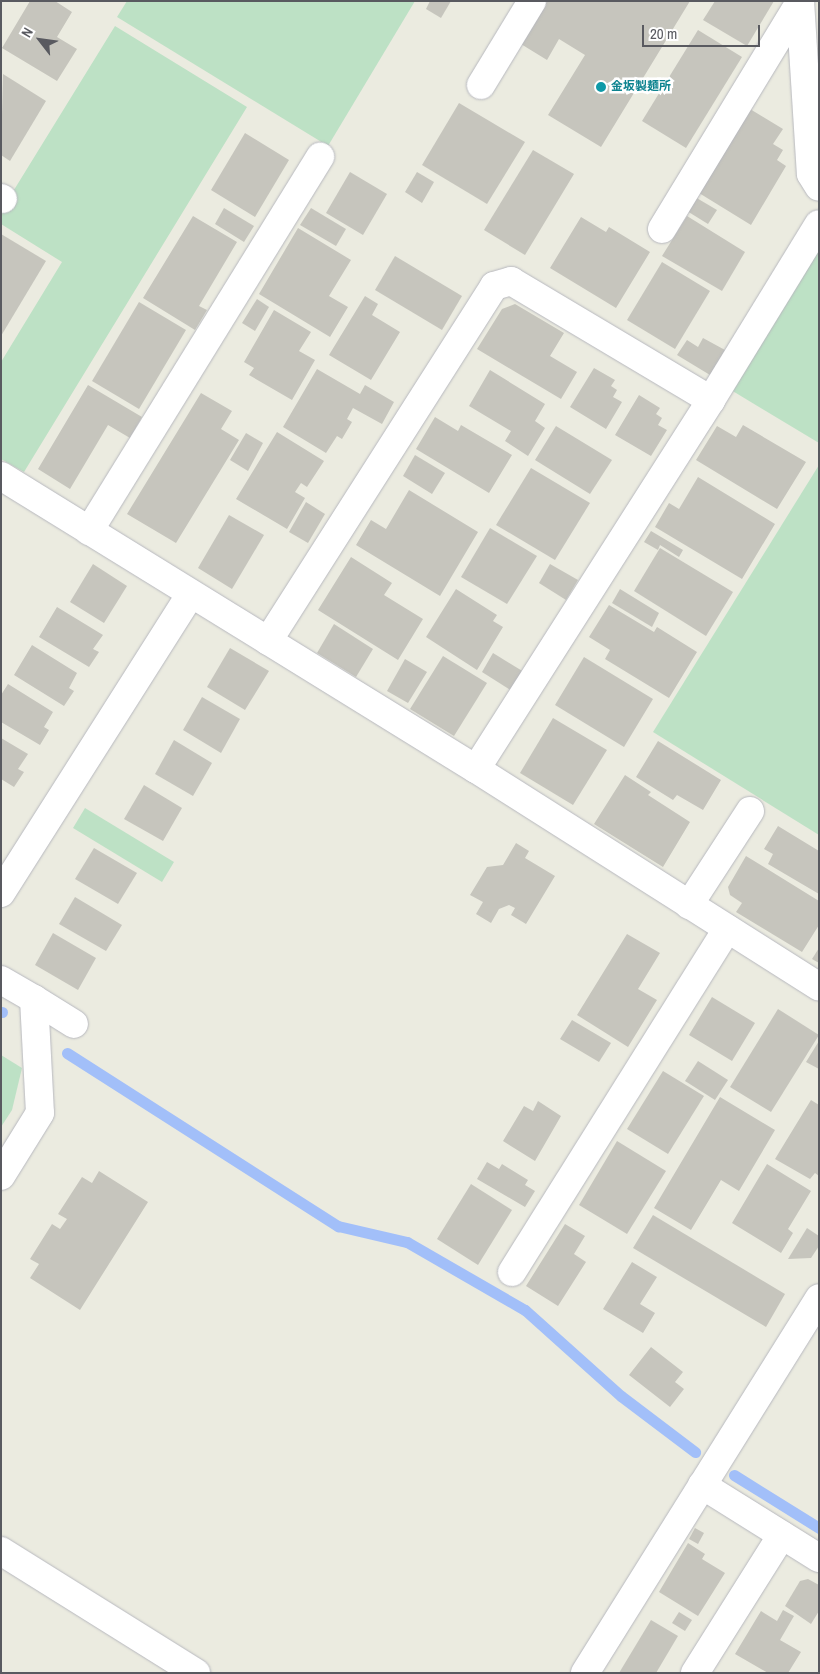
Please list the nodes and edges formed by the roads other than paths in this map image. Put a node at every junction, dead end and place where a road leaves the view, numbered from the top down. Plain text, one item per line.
1 (532, 1) edge
2 (800, 2) edge
3 (481, 85) dead end
4 (320, 157) dead end
5 (819, 187) edge
6 (819, 224) edge
7 (662, 229) dead end
8 (711, 400) junction
9 (1, 476) edge
10 (89, 531) junction
11 (191, 594) junction
12 (268, 641) junction
13 (476, 769) junction
14 (750, 811) dead end
15 (1, 893) edge
16 (689, 905) junction
17 (727, 929) junction
18 (1, 980) edge
19 (819, 987) edge
20 (34, 999) junction
21 (74, 1024) dead end
22 (1, 1176) edge
23 (512, 1272) dead end
24 (819, 1298) edge
25 (702, 1485) junction
26 (782, 1535) junction
27 (1, 1551) edge
28 (819, 1558) edge
29 (196, 1673) edge
30 (585, 1673) edge
31 (695, 1673) edge

1 - 3 street
2 - 5 street
2 - 7 street
4 - 10 street
6 - 8 street
8 - 12 street
8 - 13 street
9 - 10 street
10 - 11 street
11 - 12 street
11 - 15 street
12 - 13 street
13 - 16 street
14 - 16 street
16 - 17 street
17 - 19 street
17 - 23 street
18 - 20 street
20 - 21 street
20 - 22 street
24 - 25 street
25 - 26 street
25 - 30 street
26 - 28 street
26 - 31 street
27 - 29 street

